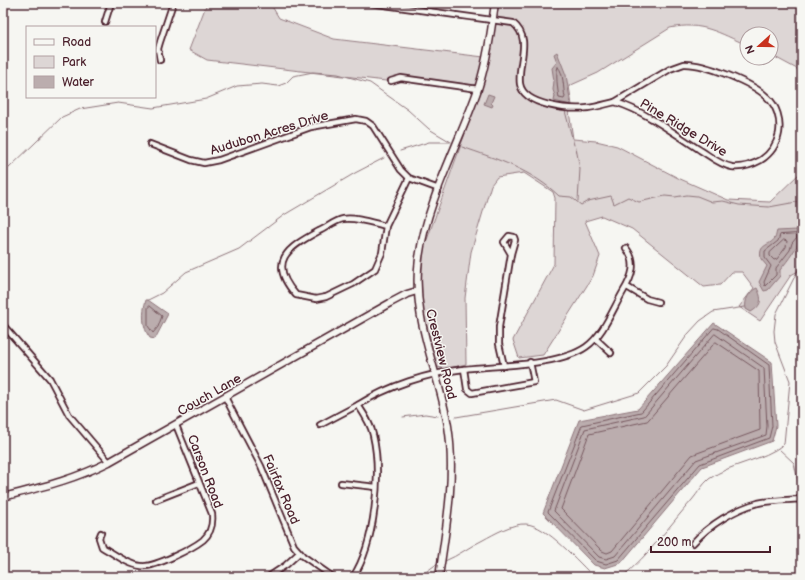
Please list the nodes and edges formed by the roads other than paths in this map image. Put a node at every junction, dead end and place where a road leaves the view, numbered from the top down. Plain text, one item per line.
1 (111, 3) edge
2 (173, 3) edge
3 (370, 3) edge
4 (495, 3) edge
5 (492, 20) junction
6 (105, 22) dead end
7 (160, 60) dead end
8 (391, 81) dead end
9 (478, 89) junction
10 (615, 102) junction
11 (150, 144) dead end
12 (409, 178) junction
13 (439, 189) junction
14 (386, 226) junction
15 (626, 248) dead end
16 (510, 254) dead end
17 (626, 287) junction
18 (417, 291) junction
19 (658, 302) dead end
20 (3, 325) edge
21 (596, 339) junction
22 (611, 353) dead end
23 (530, 362) junction
24 (504, 366) junction
25 (464, 369) junction
26 (435, 375) junction
27 (224, 397) junction
28 (358, 405) junction
29 (176, 425) junction
30 (320, 425) dead end
31 (109, 462) junction
32 (199, 483) junction
33 (341, 483) dead end
34 (376, 487) junction
35 (4, 496) edge
36 (802, 499) edge
37 (156, 500) dead end
38 (101, 533) dead end
39 (693, 543) dead end
40 (299, 553) junction
41 (268, 577) edge
42 (333, 577) edge
43 (353, 577) edge
44 (439, 577) edge

1 - 6 street
2 - 7 street
3 - 5 street, Pine Ridge Drive
4 - 5 street, Crestview Road
5 - 9 street, Crestview Road
5 - 10 street, Pine Ridge Drive
8 - 9 street
9 - 13 street, Crestview Road
10 - 10 street, Pine Ridge Drive
11 - 12 street, Audubon Acres Drive
12 - 13 street
12 - 14 street
13 - 18 street, Crestview Road
14 - 14 street
15 - 17 street
16 - 24 street
17 - 19 street
17 - 21 street
18 - 26 street, Crestview Road
18 - 27 street, Couch Lane
20 - 31 street
21 - 22 street
21 - 23 street
23 - 24 street
23 - 25 street
24 - 25 street
25 - 26 street
26 - 28 street
26 - 44 street, Crestview Road
27 - 29 street, Couch Lane
27 - 40 street, Fairfax Road
28 - 30 street
28 - 34 street
29 - 31 street, Couch Lane
29 - 32 street, Carson Road
31 - 35 street, Couch Lane
32 - 37 street
32 - 38 street, Carson Road
33 - 34 street
34 - 43 street
36 - 39 street
40 - 41 street
40 - 42 street, Fairfax Road

